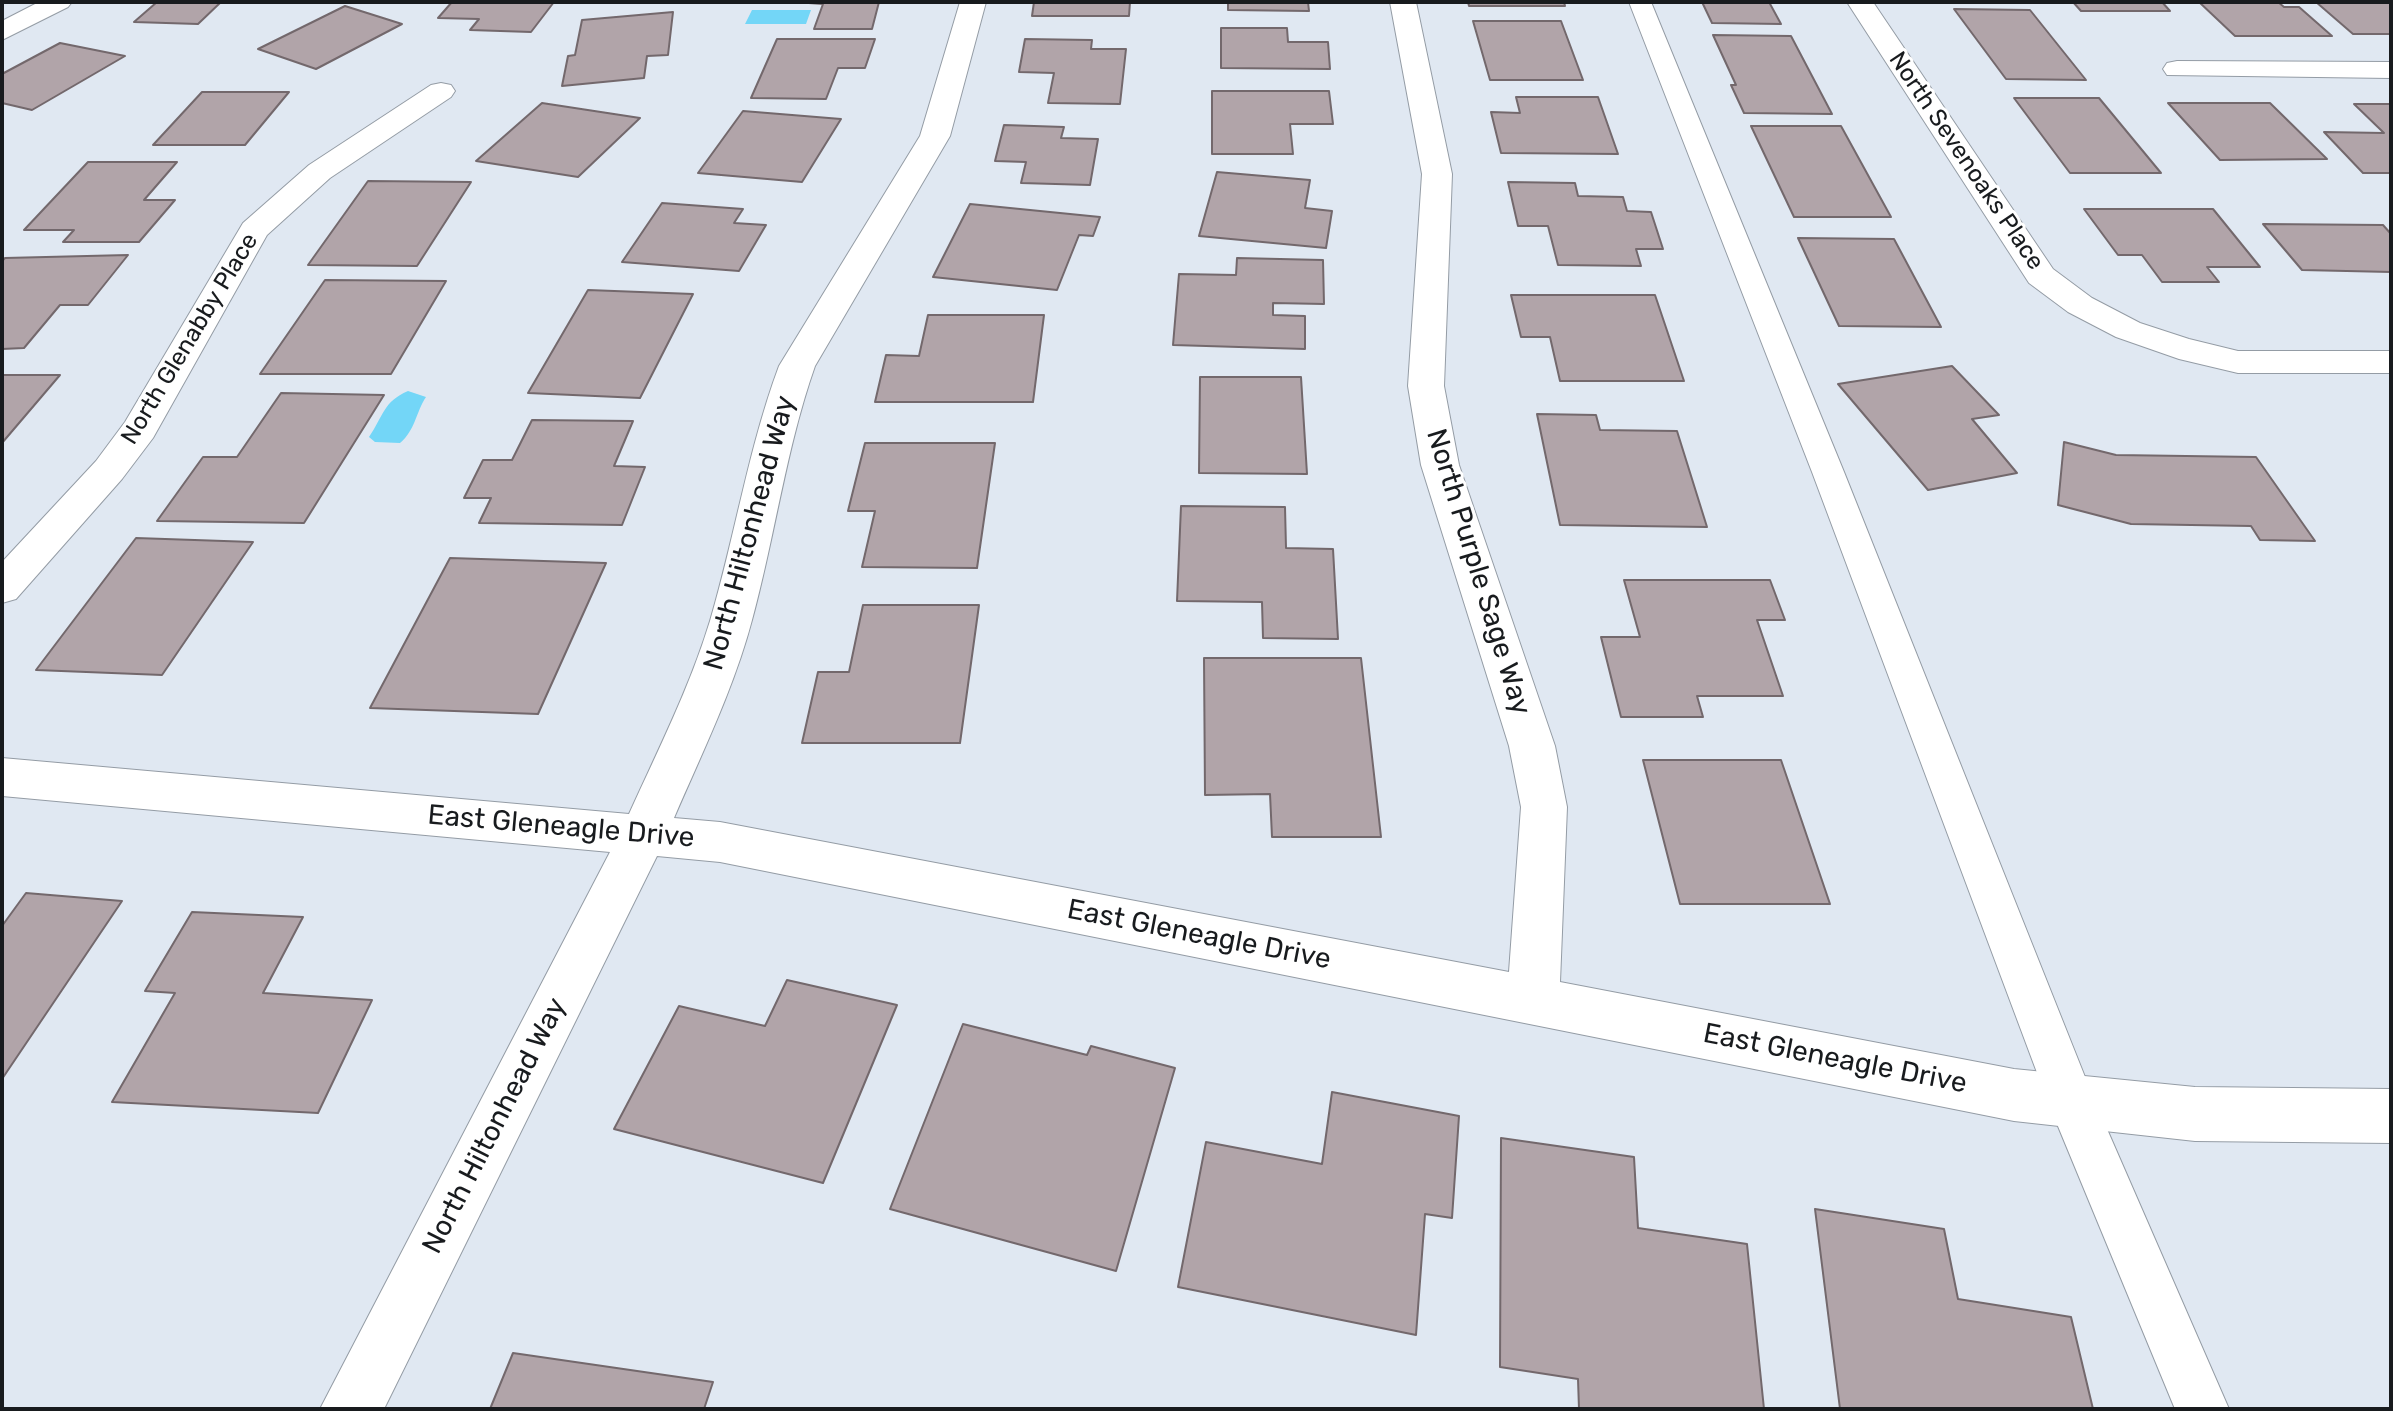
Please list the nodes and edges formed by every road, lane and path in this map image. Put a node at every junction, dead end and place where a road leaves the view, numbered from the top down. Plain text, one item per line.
1 (59, 2) edge
2 (973, 2) edge
3 (1403, 2) edge
4 (1640, 2) edge
5 (1860, 2) edge
6 (2, 32) edge
7 (2177, 69) dead end
8 (2391, 70) edge
9 (441, 91) dead end
10 (2391, 362) edge
11 (2, 588) edge
12 (2, 777) edge
13 (644, 834) junction
14 (1533, 1000) junction
15 (2071, 1102) junction
16 (2391, 1116) edge
17 (351, 1409) edge
18 (2202, 1409) edge

1 - 6 street
2 - 13 street, North Hiltonhead Way
3 - 14 street, North Purple Sage Way
4 - 15 lane
5 - 10 street, North Sevenoaks Place
7 - 8 street
9 - 11 street, North Glenabby Place
12 - 13 street, East Gleneagle Drive
13 - 14 street, East Gleneagle Drive
13 - 17 street, North Hiltonhead Way
14 - 15 street, East Gleneagle Drive
15 - 16 street, East Gleneagle Drive
15 - 18 lane

